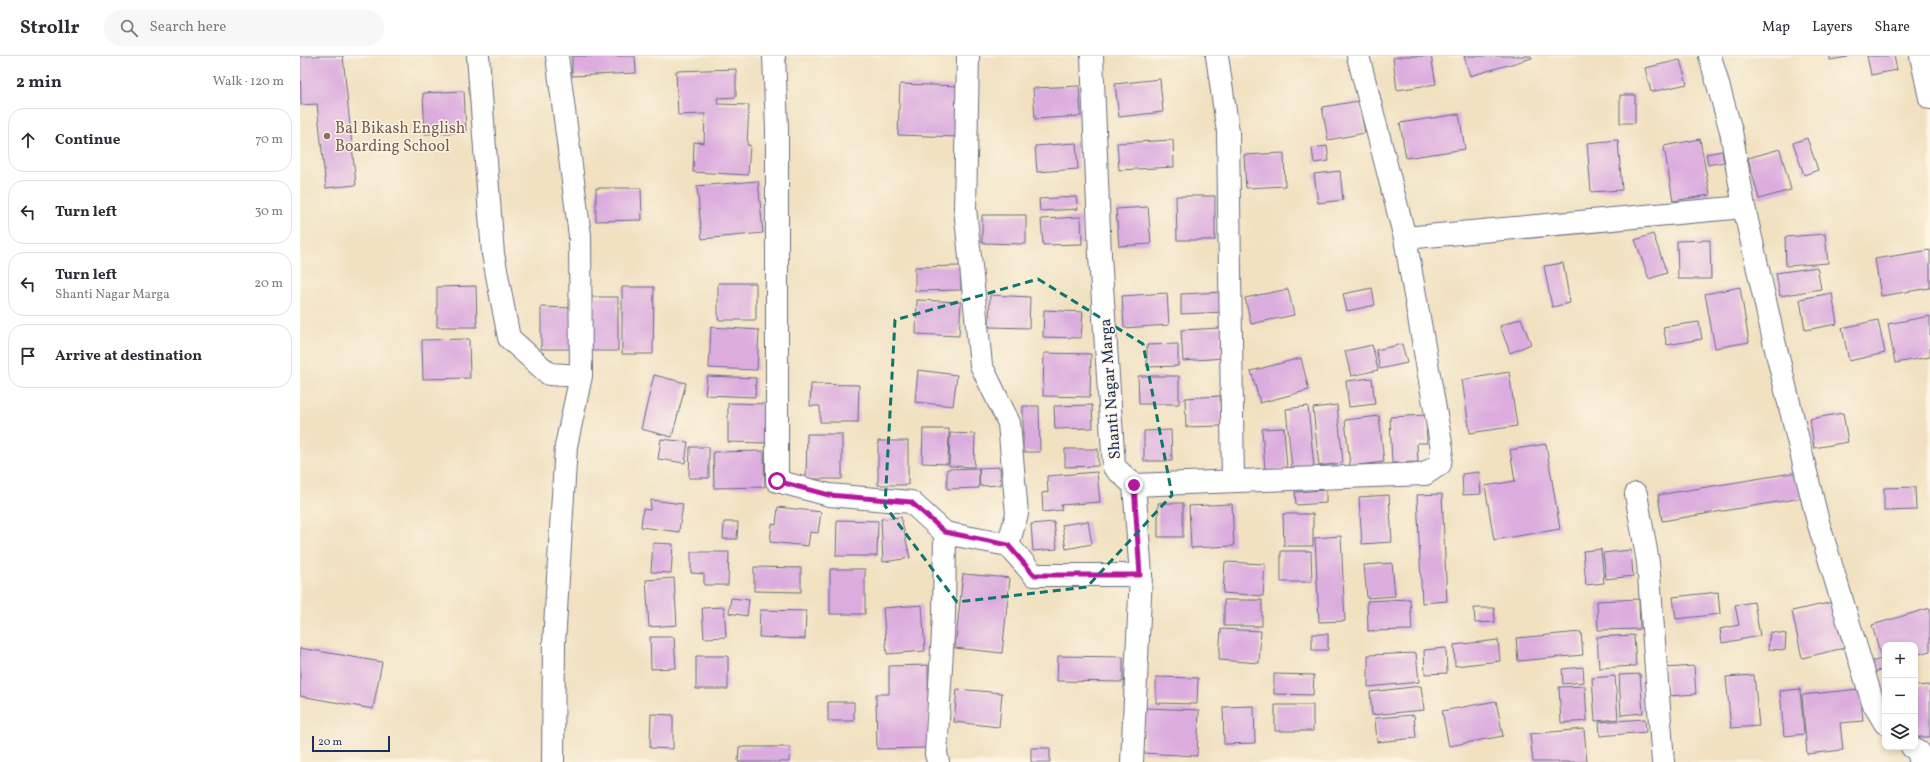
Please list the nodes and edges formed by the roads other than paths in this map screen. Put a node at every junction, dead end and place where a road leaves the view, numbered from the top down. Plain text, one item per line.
1 (478, 56) edge
2 (557, 56) edge
3 (774, 56) edge
4 (968, 56) edge
5 (1092, 56) edge
6 (1217, 56) edge
7 (1358, 56) edge
8 (1710, 56) edge
9 (1921, 56) edge
10 (1930, 98) edge
11 (1744, 207) junction
12 (1405, 238) junction
13 (581, 376) junction
14 (1233, 480) junction
15 (1134, 485) junction
16 (1636, 494) dead end
17 (945, 532) junction
18 (1008, 545) junction
19 (1140, 575) junction
20 (1882, 718) edge
21 (1916, 750) edge
22 (553, 762) edge
23 (938, 762) edge
24 (1132, 762) edge
25 (1663, 762) edge
26 (1920, 762) edge

1 - 13 street
2 - 13 street
3 - 17 street
4 - 18 street
5 - 15 street, Shanti Nagar Marga
6 - 14 street
7 - 12 street
8 - 11 street
9 - 10 street
11 - 12 street
11 - 20 street
12 - 14 street
13 - 22 street
14 - 15 street
15 - 19 street
16 - 25 street
17 - 18 street
17 - 23 street
18 - 19 street
19 - 24 street
21 - 26 street

